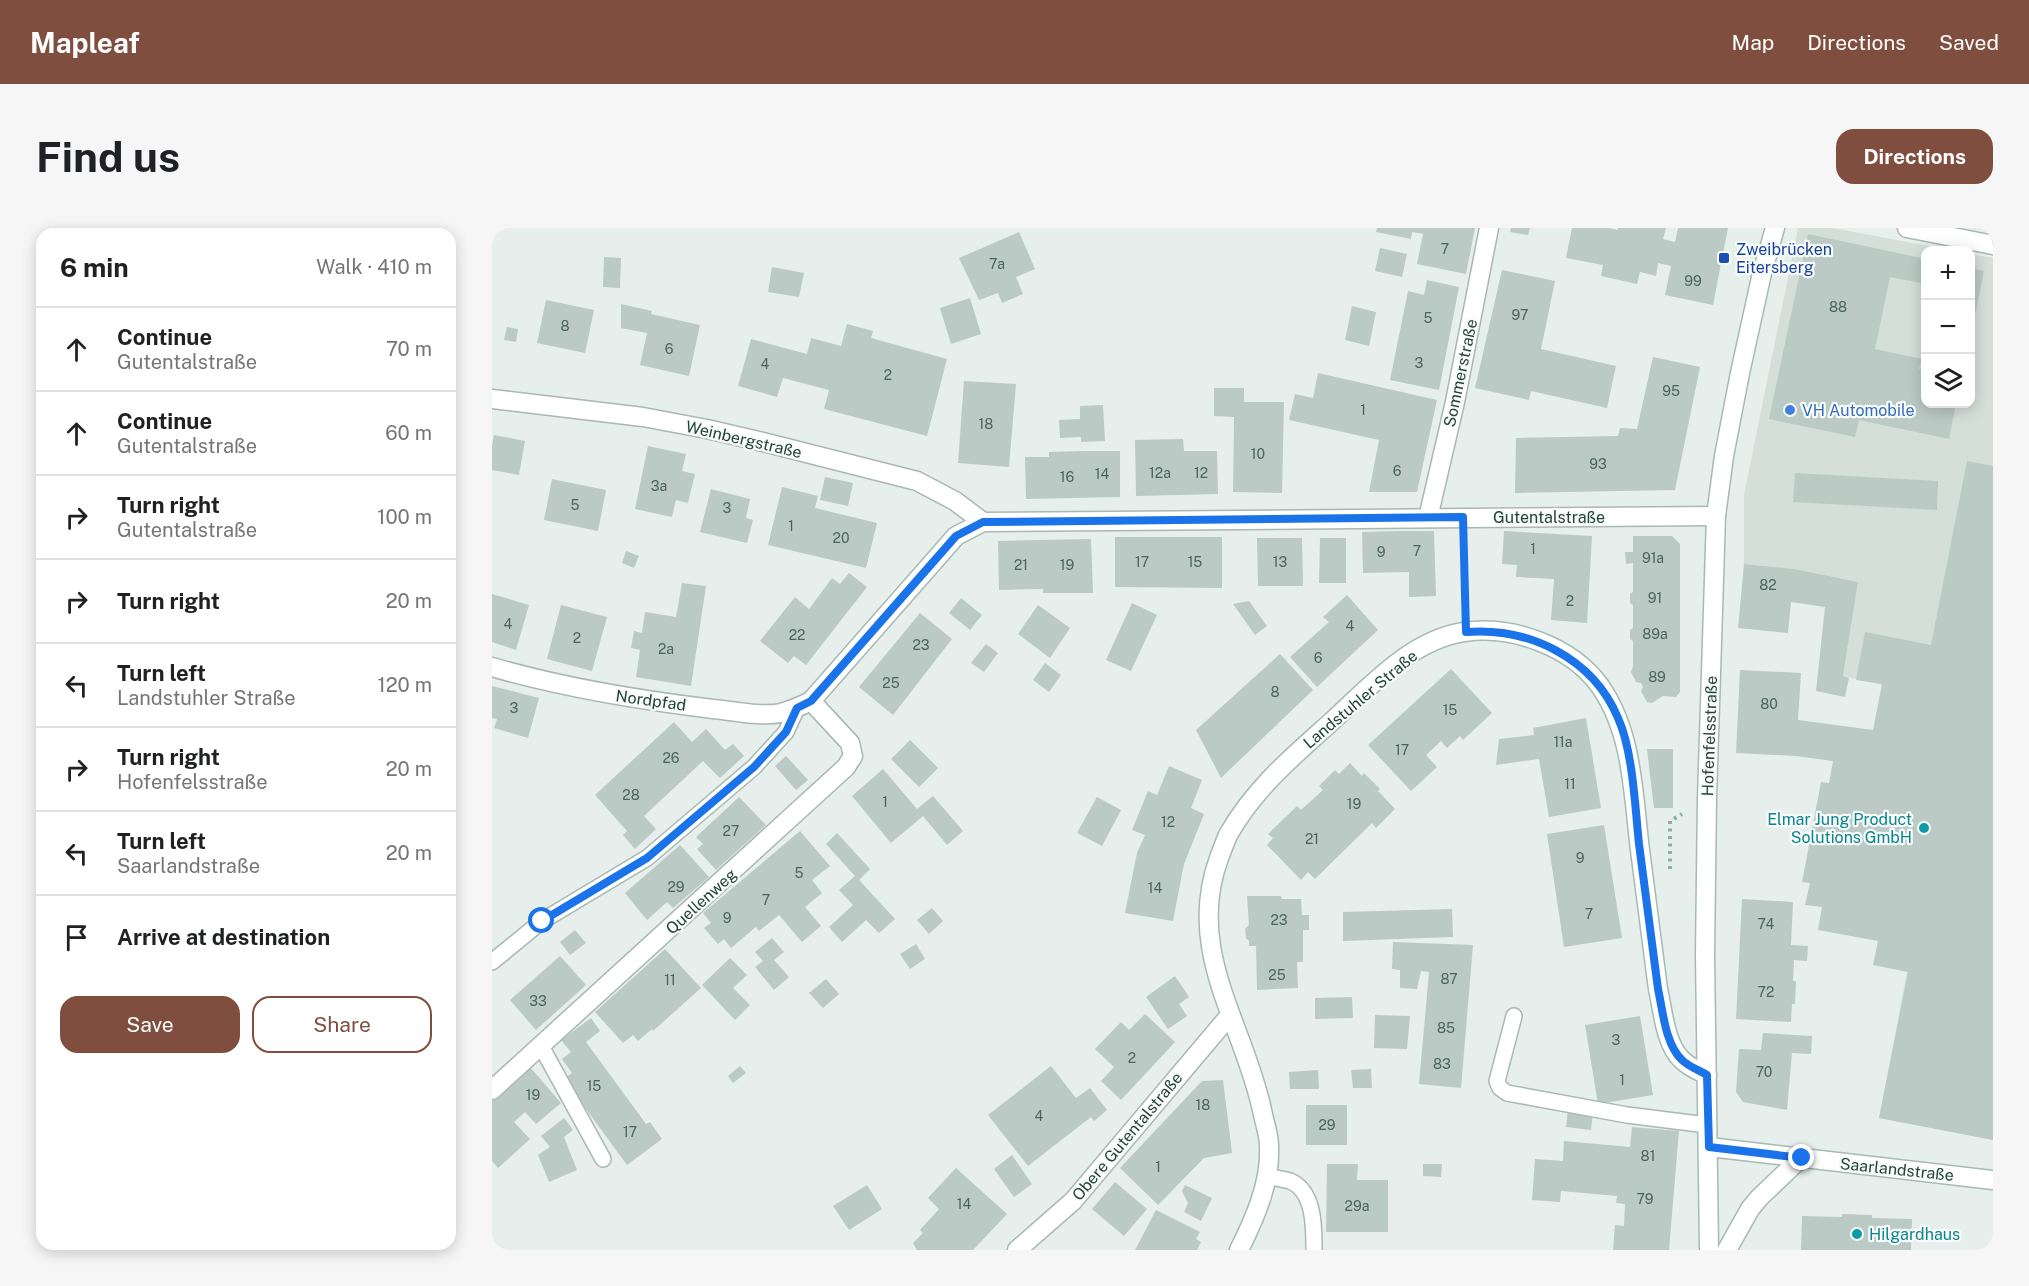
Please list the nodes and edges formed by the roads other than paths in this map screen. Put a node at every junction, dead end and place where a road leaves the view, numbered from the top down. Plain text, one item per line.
1 (1489, 228) edge
2 (1775, 228) edge
3 (1907, 228) edge
4 (1993, 245) edge
5 (492, 399) edge
6 (1716, 516) junction
7 (1428, 518) junction
8 (983, 522) junction
9 (492, 667) edge
10 (804, 704) junction
11 (492, 962) edge
12 (1230, 1015) junction
13 (1514, 1016) dead end
14 (542, 1046) junction
15 (1707, 1075) junction
16 (492, 1090) edge
17 (1707, 1125) junction
18 (1709, 1147) junction
19 (1802, 1158) junction
20 (603, 1159) dead end
21 (1267, 1176) junction
22 (1993, 1180) edge
23 (1017, 1250) edge
24 (1239, 1250) edge
25 (1314, 1250) edge
26 (1709, 1250) edge
27 (1727, 1250) edge

1 - 7 street, Sommerstraße
2 - 6 street, Hofenfelsstraße
3 - 4 street
5 - 8 street, Weinbergstraße
6 - 7 street, Gutentalstraße
6 - 15 street, Hofenfelsstraße
7 - 8 street, Gutentalstraße
8 - 10 street, Gutentalstraße
9 - 10 street, Nordpfad
10 - 11 lane, Gutentalstraße
10 - 14 street, Quellenweg
12 - 15 street, Landstuhler Straße
12 - 21 street, Landstuhler Straße
12 - 23 street, Obere Gutentalstraße
13 - 17 lane
14 - 16 street, Quellenweg
14 - 20 lane
15 - 17 street, Hofenfelsstraße
17 - 18 street, Hofenfelsstraße
18 - 19 street, Saarlandstraße
18 - 26 street, Hofenfelsstraße
19 - 22 street, Saarlandstraße
19 - 27 street
21 - 24 street, Landstuhler Straße
21 - 25 lane

